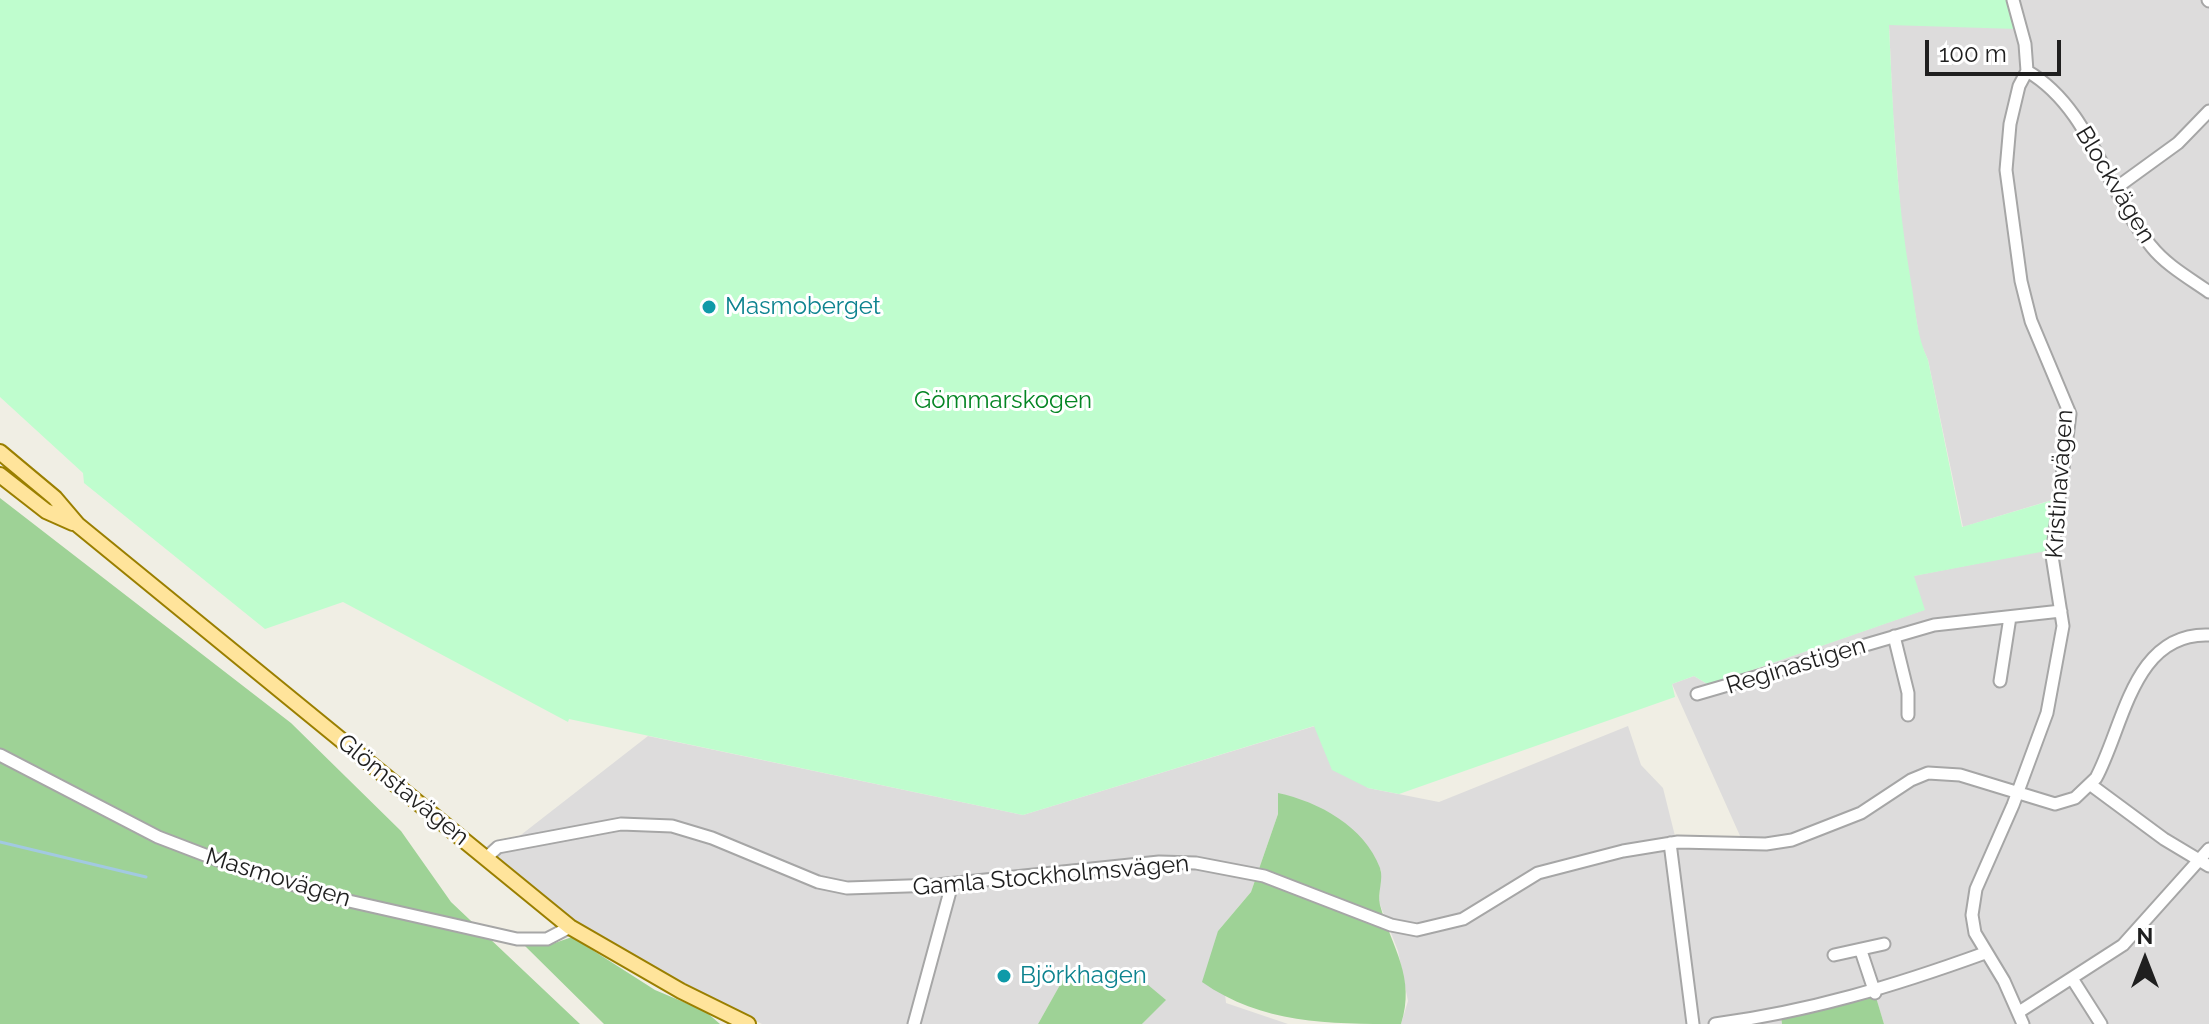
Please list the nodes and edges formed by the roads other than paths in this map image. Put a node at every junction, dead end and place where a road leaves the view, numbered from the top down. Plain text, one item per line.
1 (2013, 0) edge
2 (2027, 71) junction
3 (2209, 111) edge
4 (2116, 188) junction
5 (2209, 292) edge
6 (0, 452) edge
7 (0, 459) edge
8 (15, 464) junction
9 (0, 475) edge
10 (78, 525) junction
11 (2061, 611) junction
12 (2010, 617) junction
13 (2209, 635) edge
14 (1894, 636) junction
15 (2000, 681) dead end
16 (1697, 694) dead end
17 (1908, 715) dead end
18 (0, 755) edge
19 (2091, 785) junction
20 (2018, 794) junction
21 (1670, 843) junction
22 (2209, 849) edge
23 (487, 857) junction
24 (2204, 864) edge
25 (952, 884) junction
26 (570, 927) junction
27 (1884, 944) dead end
28 (1861, 951) junction
29 (1985, 953) junction
30 (1834, 955) dead end
31 (2073, 980) junction
32 (1875, 993) junction
33 (2021, 1018) edge
34 (748, 1024) edge
35 (914, 1024) edge
36 (1693, 1024) edge
37 (1715, 1024) edge
38 (2101, 1024) edge

1 - 2 street
2 - 4 street, Blockvägen
2 - 11 street, Kristinavägen
3 - 4 street
4 - 5 street, Blockvägen
6 - 8 main road
7 - 8 main road
8 - 10 main road
9 - 10 main road
10 - 23 main road, Glömstavägen
11 - 12 street, Reginastigen
11 - 20 street, Kristinavägen
12 - 14 street, Reginastigen
12 - 15 street
13 - 19 street
14 - 16 street, Reginastigen
14 - 17 street, Reginastigen
18 - 26 street, Masmovägen
19 - 20 street, Gamla Stockholmsvägen
19 - 24 street
20 - 21 street, Gamla Stockholmsvägen
20 - 29 street, Kristinavägen
21 - 25 street, Gamla Stockholmsvägen
21 - 36 street
22 - 24 street
23 - 25 street, Gamla Stockholmsvägen
23 - 26 main road, Glömstavägen
24 - 31 street
25 - 35 street
26 - 34 main road, Glömstavägen
27 - 28 street
28 - 30 street
28 - 32 street
29 - 32 street
29 - 33 street, Kristinavägen
31 - 33 street
31 - 38 street
32 - 37 street

